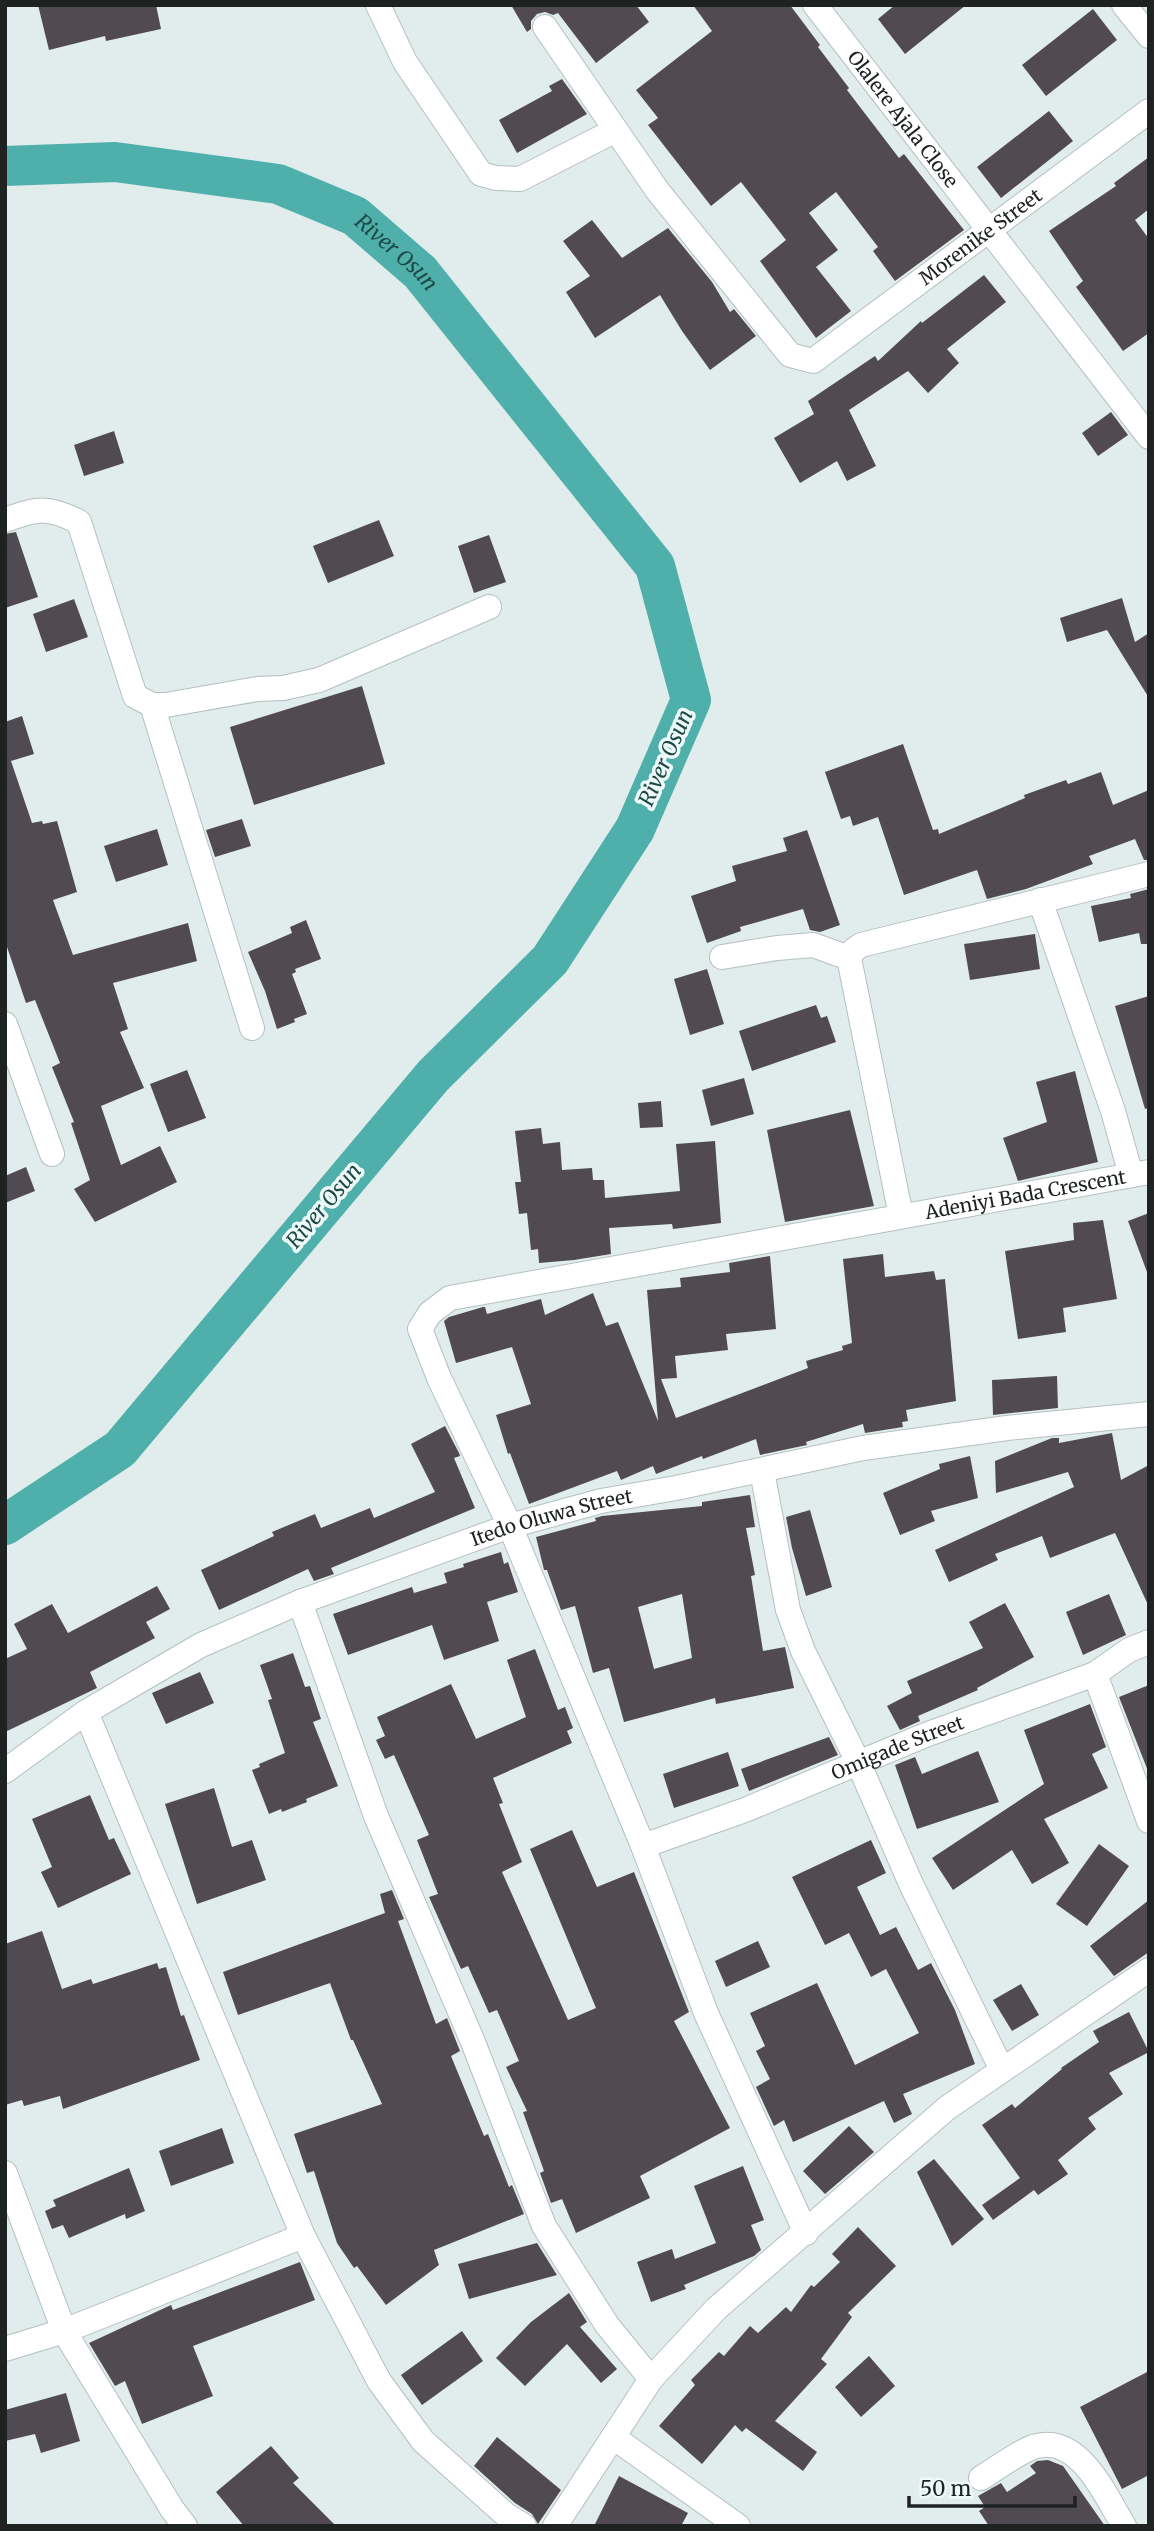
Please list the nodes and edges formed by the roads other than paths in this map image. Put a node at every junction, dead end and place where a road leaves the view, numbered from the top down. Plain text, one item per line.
1 (378, 5) edge
2 (816, 5) edge
3 (1124, 5) edge
4 (545, 27) dead end
5 (1149, 36) edge
6 (1149, 111) edge
7 (614, 131) junction
8 (991, 230) junction
9 (1149, 437) edge
10 (5, 520) edge
11 (489, 607) dead end
12 (152, 705) junction
13 (1149, 874) edge
14 (1040, 900) junction
15 (722, 957) dead end
16 (849, 958) junction
17 (5, 1024) edge
18 (252, 1028) dead end
19 (52, 1154) dead end
20 (1140, 1173) edge
21 (901, 1216) junction
22 (1149, 1414) edge
23 (762, 1471) junction
24 (510, 1526) junction
25 (300, 1602) junction
26 (1149, 1642) edge
27 (1095, 1674) junction
28 (86, 1712) junction
29 (858, 1762) junction
30 (5, 1771) edge
31 (1149, 1821) edge
32 (643, 1846) junction
33 (1149, 1970) edge
34 (1002, 2070) junction
35 (5, 2173) edge
36 (806, 2233) junction
37 (303, 2236) junction
38 (65, 2331) junction
39 (5, 2349) edge
40 (651, 2379) junction
41 (613, 2437) junction
42 (981, 2478) dead end
43 (185, 2526) edge
44 (524, 2526) edge
45 (555, 2526) edge
46 (738, 2526) edge
47 (1124, 2526) edge

1 - 7 street
2 - 8 street, Olalere Ajala Close
3 - 5 street
4 - 7 street
6 - 8 street, Morenike Street
7 - 8 street, Morenike Street
8 - 9 street, Olalere Ajala Close
10 - 12 street
11 - 12 street
12 - 18 street
13 - 14 street
14 - 16 street
14 - 20 street
15 - 16 street
16 - 21 street
17 - 19 street
20 - 21 street, Adeniyi Bada Crescent
21 - 24 street, Adeniyi Bada Crescent
22 - 23 street, Itedo Oluwa Street
23 - 24 street, Itedo Oluwa Street
23 - 29 street
24 - 25 street, Itedo Oluwa Street
24 - 32 street
25 - 28 street, Itedo Oluwa Street
25 - 40 street
26 - 27 street, Omigade Street
27 - 29 street, Omigade Street
27 - 31 street
28 - 30 street, Itedo Oluwa Street
28 - 37 street
29 - 32 street, Omigade Street
29 - 34 street
32 - 36 street
33 - 34 street
34 - 36 street
35 - 38 street
36 - 40 street
37 - 38 street
37 - 44 street
38 - 39 street
38 - 43 street
40 - 41 street
41 - 45 street
41 - 46 street
42 - 47 street

